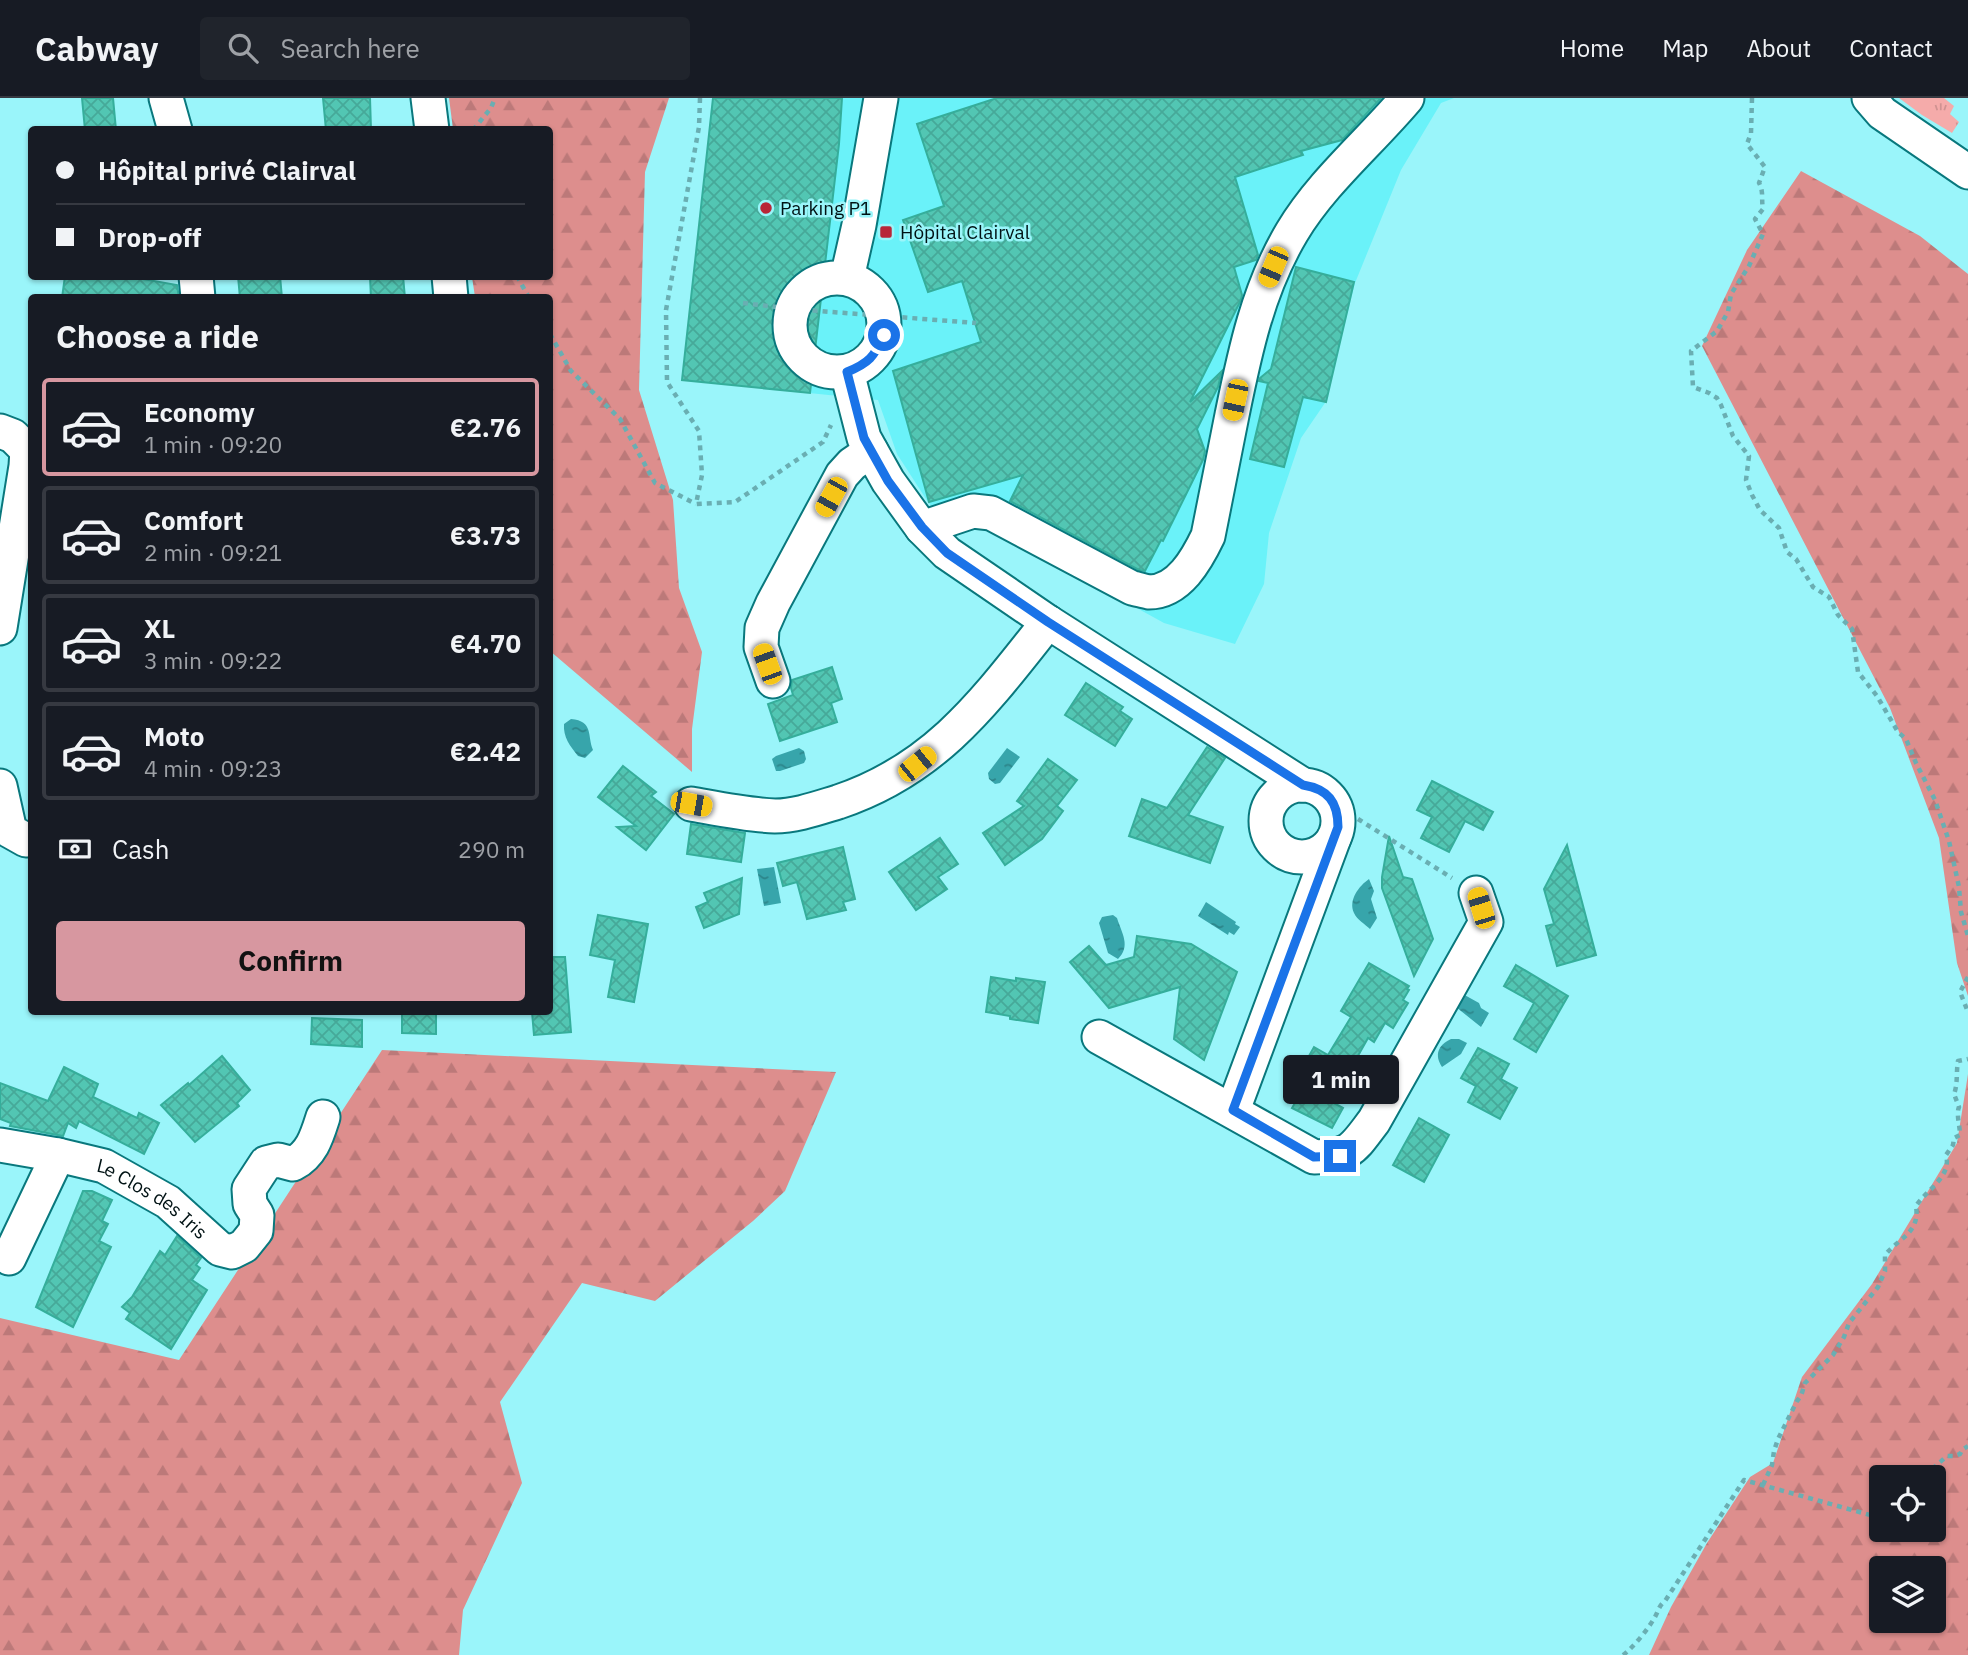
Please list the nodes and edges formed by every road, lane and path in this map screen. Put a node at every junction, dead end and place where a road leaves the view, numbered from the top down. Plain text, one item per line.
1 (166, 98) edge
2 (428, 98) edge
3 (495, 98) edge
4 (700, 98) edge
5 (881, 98) edge
6 (894, 98) edge
7 (1407, 98) edge
8 (1752, 98) edge
9 (1870, 98) edge
10 (174, 126) edge
11 (432, 126) edge
12 (476, 126) edge
13 (872, 151) junction
14 (1968, 172) edge
15 (835, 275) junction
16 (743, 303) dead end
17 (789, 309) junction
18 (884, 316) junction
19 (976, 323) dead end
20 (553, 339) edge
21 (847, 372) junction
22 (857, 429) junction
23 (0, 430) edge
24 (696, 504) junction
25 (922, 527) junction
26 (1048, 622) junction
27 (0, 628) edge
28 (773, 681) dead end
29 (1303, 785) junction
30 (0, 786) edge
31 (691, 804) dead end
32 (1363, 822) dead end
33 (1334, 838) junction
34 (28, 840) edge
35 (1476, 893) joint
36 (1968, 936) edge
37 (1968, 977) edge
38 (1968, 1012) edge
39 (1099, 1037) dead end
40 (1968, 1059) edge
41 (1233, 1110) junction
42 (323, 1117) dead end
43 (0, 1144) edge
44 (58, 1155) junction
45 (9, 1258) dead end
46 (1968, 1446) edge
47 (1936, 1465) edge
48 (1763, 1485) junction
49 (1869, 1515) edge
50 (1623, 1655) edge

1 - 10 street
2 - 11 street
3 - 12 path
4 - 24 path
5 - 13 street
6 - 13 street
7 - 25 street
8 - 36 path
9 - 14 street
13 - 15 street
15 - 17 street
15 - 17 path
15 - 18 street
16 - 17 path
17 - 18 path
17 - 21 street
18 - 19 path
18 - 21 street
20 - 24 path
21 - 22 street
22 - 24 path
22 - 25 street
22 - 28 street
23 - 27 street
25 - 26 street
26 - 29 street
26 - 31 street
29 - 33 street
29 - 33 street
30 - 34 street
32 - 35 path
33 - 41 street
35 - 41 street
37 - 38 path
39 - 41 street
40 - 48 path
42 - 44 street, Le Clos des Iris
43 - 44 street, Le Clos des Iris
44 - 45 street
46 - 47 path
48 - 49 path
48 - 50 path

